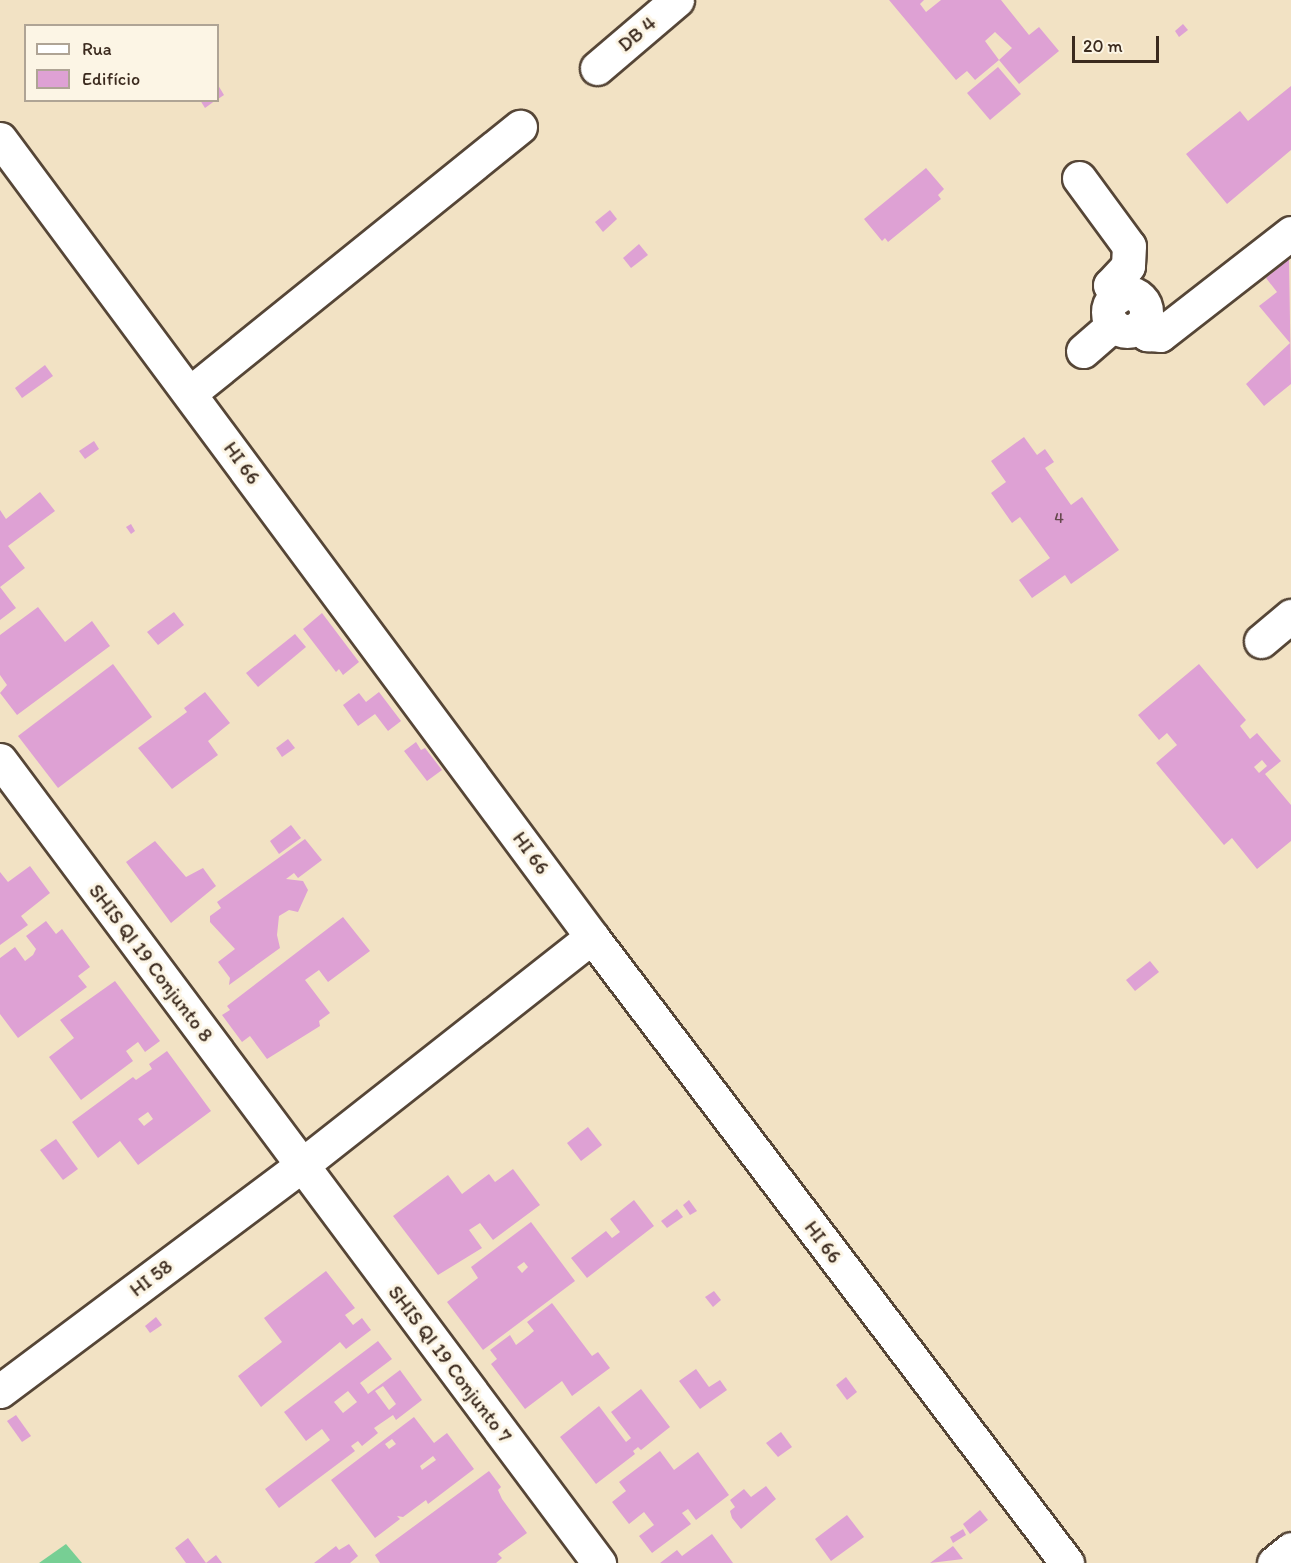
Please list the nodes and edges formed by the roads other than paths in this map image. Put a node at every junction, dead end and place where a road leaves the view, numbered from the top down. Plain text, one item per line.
1 (677, 0) edge
2 (597, 68) dead end
3 (520, 128) dead end
4 (0, 139) edge
5 (1079, 178) dead end
6 (1291, 232) edge
7 (1123, 316) junction
8 (1083, 351) dead end
9 (190, 393) junction
10 (1291, 616) edge
11 (1261, 641) dead end
12 (0, 760) edge
13 (592, 937) junction
14 (302, 1166) junction
15 (0, 1391) edge
16 (1291, 1549) edge
17 (599, 1563) edge
18 (1067, 1563) edge
19 (1274, 1563) edge

1 - 2 street, DB 4
3 - 9 street
4 - 9 street, HI 66
5 - 7 street
6 - 7 street
7 - 8 street
9 - 13 street, HI 66
10 - 11 street
12 - 14 street, SHIS QI 19 Conjunto 8
13 - 14 street, HI 58
13 - 18 street, HI 66
14 - 15 street, HI 58
14 - 17 street, SHIS QI 19 Conjunto 7
16 - 19 street

